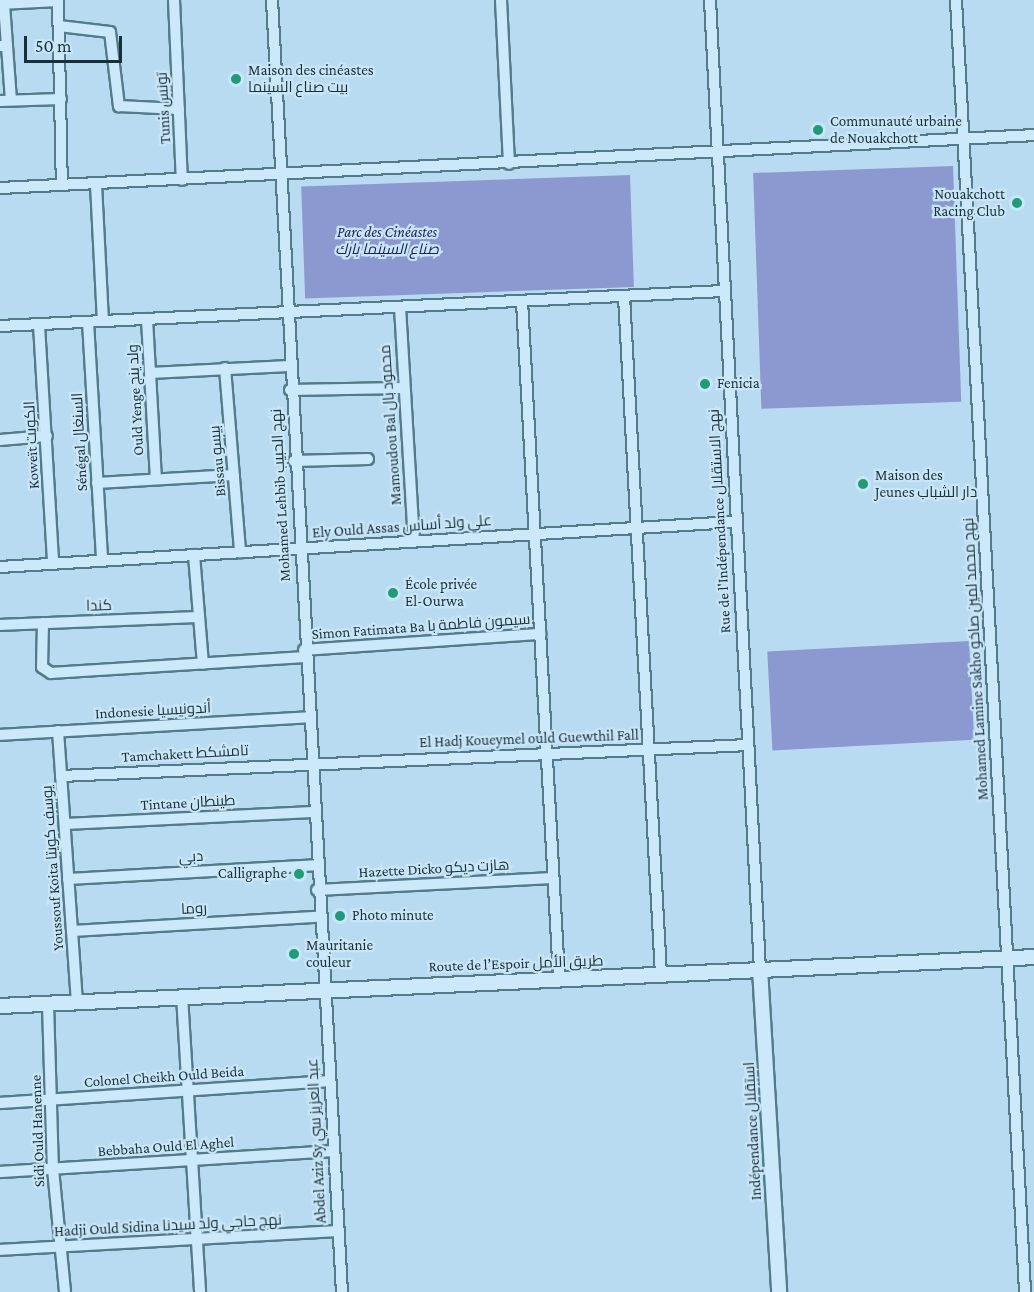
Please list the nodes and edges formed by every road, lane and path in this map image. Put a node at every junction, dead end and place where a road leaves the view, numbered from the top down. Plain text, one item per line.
1 (174, 0) edge
2 (272, 0) edge
3 (501, 0) edge
4 (710, 0) edge
5 (956, 0) edge
6 (58, 1) edge
7 (2, 4) edge
8 (58, 26) junction
9 (3, 46) edge
10 (61, 99) junction
11 (5, 101) edge
12 (179, 109) junction
13 (1034, 135) edge
14 (963, 140) junction
15 (717, 154) junction
16 (509, 164) junction
17 (278, 174) junction
18 (182, 180) junction
19 (96, 184) junction
20 (62, 185) junction
21 (0, 188) edge
22 (724, 291) junction
23 (624, 296) junction
24 (522, 301) junction
25 (400, 307) junction
26 (286, 312) junction
27 (147, 319) junction
28 (103, 321) junction
29 (88, 322) junction
30 (39, 324) junction
31 (0, 326) edge
32 (289, 366) junction
33 (225, 368) junction
34 (150, 373) junction
35 (402, 388) junction
36 (290, 390) junction
37 (47, 436) junction
38 (0, 440) edge
39 (368, 459) dead end
40 (294, 460) junction
41 (234, 475) junction
42 (156, 479) junction
43 (98, 483) junction
44 (734, 522) junction
45 (636, 528) junction
46 (537, 534) junction
47 (414, 541) junction
48 (298, 548) junction
49 (240, 552) junction
50 (194, 555) junction
51 (102, 561) junction
52 (53, 564) junction
53 (0, 567) edge
54 (199, 617) junction
55 (43, 623) junction
56 (0, 625) edge
57 (540, 634) junction
58 (304, 654) junction
59 (203, 663) junction
60 (308, 717) junction
61 (58, 731) junction
62 (0, 735) edge
63 (748, 745) junction
64 (649, 750) junction
65 (547, 755) junction
66 (310, 761) junction
67 (61, 776) junction
68 (313, 812) junction
69 (65, 824) junction
70 (316, 865) junction
71 (553, 878) junction
72 (68, 879) junction
73 (317, 890) junction
74 (318, 917) junction
75 (72, 931) junction
76 (1034, 957) edge
77 (1006, 958) junction
78 (760, 969) junction
79 (662, 974) junction
80 (559, 978) junction
81 (322, 988) junction
82 (182, 996) junction
83 (77, 1002) junction
84 (48, 1004) junction
85 (0, 1006) edge
86 (329, 1081) junction
87 (188, 1091) junction
88 (51, 1099) junction
89 (0, 1103) edge
90 (333, 1151) junction
91 (192, 1160) junction
92 (53, 1169) junction
93 (0, 1172) edge
94 (337, 1231) junction
95 (197, 1239) junction
96 (63, 1247) junction
97 (0, 1250) edge
98 (65, 1292) edge
99 (200, 1292) edge
100 (342, 1292) edge
101 (779, 1292) edge
102 (1025, 1292) edge

1 - 12 street, Tunis تونس
2 - 17 street, Mohamed Lehbib نهج الحبيب
3 - 16 street
4 - 15 street, Rue de l'Indépendance نهج الاستقلال
5 - 14 street, Mohamed Lamine Sakho نهج محمد لمين صاخو
6 - 7 street
6 - 8 street
7 - 9 street
8 - 10 street
8 - 12 street
9 - 11 street
10 - 11 street
10 - 20 street
12 - 18 street, Tunis تونس
13 - 14 street
14 - 15 street
14 - 77 street, Mohamed Lamine Sakho نهج محمد لمين صاخو
15 - 16 street
15 - 22 street, Rue de l'Indépendance نهج الاستقلال
16 - 17 street
17 - 18 street
17 - 26 street, Mohamed Lehbib نهج الحبيب
18 - 19 street
19 - 20 street
19 - 28 street
20 - 21 street
22 - 23 street
22 - 44 street, Rue de l'Indépendance نهج الاستقلال
23 - 24 street
23 - 45 street
24 - 25 street
24 - 46 street
25 - 26 street
25 - 35 street, Mamoudou Bal محمود بال
26 - 27 street
26 - 32 street, Mohamed Lehbib نهج الحبيب
27 - 28 street
27 - 34 street, Ould Yenge ولد ينج
28 - 29 street
29 - 30 street
29 - 43 street, Sénégal السنغال
30 - 31 street
30 - 37 street, Koweït الكويت
32 - 33 street
32 - 36 street, Mohamed Lehbib نهج الحبيب
33 - 34 street
33 - 41 street, Bissau بيسو
34 - 42 street, Ould Yenge ولد ينج
35 - 36 street
35 - 47 street, Mamoudou Bal محمود بال
36 - 40 street, Mohamed Lehbib نهج الحبيب
37 - 38 street
37 - 52 street, Koweït الكويت
39 - 40 street
40 - 48 street, Mohamed Lehbib نهج الحبيب
41 - 42 street
41 - 49 street, Bissau بيسو
42 - 43 street
43 - 51 street, Sénégal السنغال
44 - 45 street, Ely Ould Assas علي ولد أساس
44 - 63 street, Rue de l'Indépendance نهج الاستقلال
45 - 46 street, Ely Ould Assas علي ولد أساس
45 - 64 street
46 - 47 street, Ely Ould Assas علي ولد أساس
46 - 57 street
47 - 48 street, Ely Ould Assas علي ولد أساس
48 - 49 street, Ely Ould Assas علي ولد أساس
48 - 58 street, Mohamed Lehbib نهج الحبيب
49 - 50 street, Ely Ould Assas علي ولد أساس
50 - 51 street, Ely Ould Assas علي ولد أساس
50 - 54 street
51 - 52 street, Ely Ould Assas علي ولد أساس
52 - 53 street, Ely Ould Assas علي ولد أساس
54 - 55 street, كندا
54 - 59 street
55 - 56 street, كندا
55 - 59 street, Simon Fatimata Ba سيمون فاطمة با
57 - 58 street, Simon Fatimata Ba سيمون فاطمة با
57 - 65 street
58 - 59 street, Simon Fatimata Ba سيمون فاطمة با
58 - 60 street, Mohamed Lehbib نهج الحبيب
60 - 61 street, Indonesie أندونيسيا
60 - 66 street, Mohamed Lehbib نهج الحبيب
61 - 62 street, Indonesie أندونيسيا
61 - 67 street, Youssouf Koita يوسف كويتا
63 - 64 street, El Hadj Koueymel ould Guewthil Fall
63 - 78 street, Rue de l'Indépendance نهج الاستقلال
64 - 65 street, El Hadj Koueymel ould Guewthil Fall
64 - 79 street
65 - 66 street, El Hadj Koueymel ould Guewthil Fall
65 - 71 street
66 - 67 street, Tamchakett تامشكط
66 - 68 street, Mohamed Lehbib نهج الحبيب
67 - 69 street, Youssouf Koita يوسف كويتا
68 - 69 street, Tintane طينطان
68 - 70 street, Mohamed Lehbib نهج الحبيب
69 - 72 street, Youssouf Koita يوسف كويتا
70 - 72 street, دبي
70 - 73 street, Mohamed Lehbib نهج الحبيب
71 - 73 street, Hazette Dicko هازت ديكو
71 - 80 street
72 - 75 street, Youssouf Koita يوسف كويتا
73 - 74 street, Mohamed Lehbib نهج الحبيب
74 - 75 street, روما
74 - 81 street, Mohamed Lehbib نهج الحبيب
75 - 83 street, Youssouf Koita يوسف كويتا
76 - 77 street, Route de l’Espoir طريق الأمل
77 - 78 street, Route de l’Espoir طريق الأمل
77 - 102 street, Mohamed Lamine Sakho نهج محمد لمين صاخو
78 - 79 street, Route de l’Espoir طريق الأمل
78 - 101 street, Indépendance استقلال
79 - 80 street, Route de l’Espoir طريق الأمل
80 - 81 street, Route de l’Espoir طريق الأمل
81 - 82 street, Route de l’Espoir طريق الأمل
81 - 86 street, Abdel Aziz Sy عبد العزيز سي
82 - 83 street, Route de l’Espoir طريق الأمل
82 - 87 street
83 - 84 street, Route de l’Espoir طريق الأمل
84 - 85 street, Route de l’Espoir طريق الأمل
84 - 88 street, Sidi Ould Hanenne
86 - 87 street, Colonel Cheikh Ould Beida
86 - 90 street, Abdel Aziz Sy عبد العزيز سي
87 - 88 street, Colonel Cheikh Ould Beida
87 - 91 street
88 - 89 street, Colonel Cheikh Ould Beida
88 - 92 street, Sidi Ould Hanenne
90 - 91 street, Bebbaha Ould El Aghel
90 - 94 street, Abdel Aziz Sy عبد العزيز سي
91 - 92 street, Bebbaha Ould El Aghel
91 - 95 street
92 - 93 street, Bebbaha Ould El Aghel
92 - 96 street, Sidi Ould Hanenne
94 - 95 street, Hadji Ould Sidina نهج حاجي ولد سيدنا
94 - 100 street, Abdel Aziz Sy عبد العزيز سي
95 - 96 street, Hadji Ould Sidina نهج حاجي ولد سيدنا
95 - 99 street
96 - 97 street, Hadji Ould Sidina نهج حاجي ولد سيدنا
96 - 98 street, Sidi Ould Hanenne

